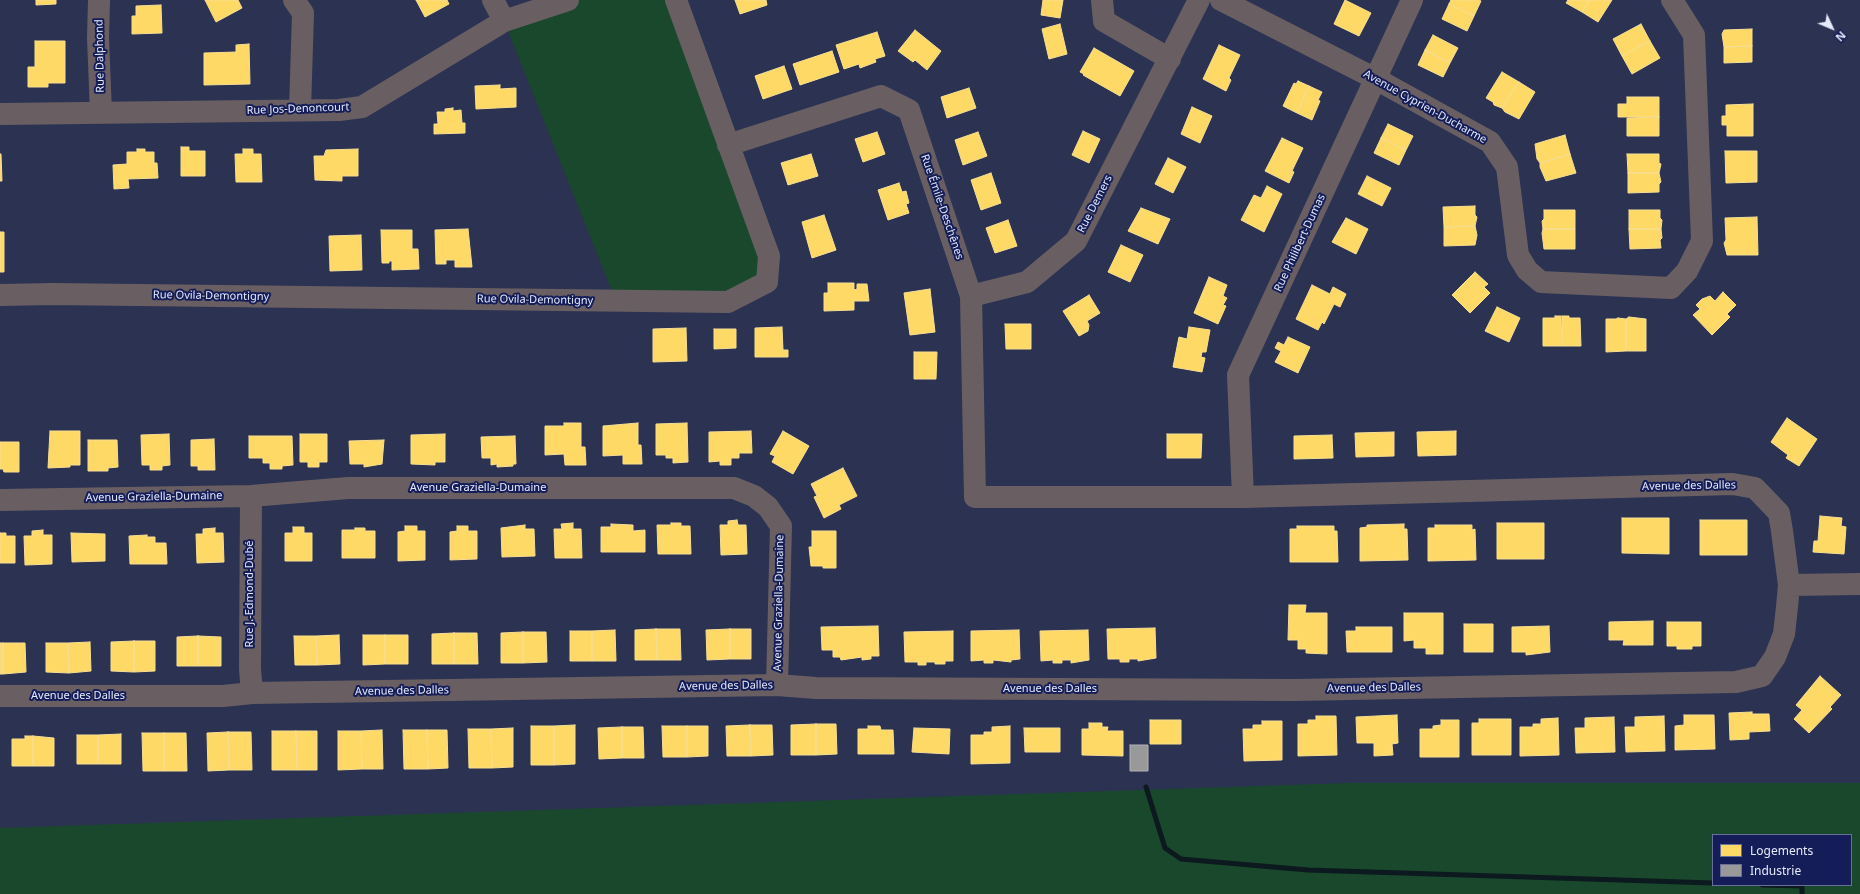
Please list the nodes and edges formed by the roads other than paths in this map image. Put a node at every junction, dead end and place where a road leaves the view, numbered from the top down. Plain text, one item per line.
1 (99, 0) edge
2 (294, 0) edge
3 (492, 0) edge
4 (568, 0) edge
5 (676, 0) edge
6 (1102, 0) edge
7 (1199, 0) edge
8 (1221, 0) edge
9 (1412, 0) edge
10 (1672, 0) edge
11 (504, 21) junction
12 (1170, 59) junction
13 (1376, 78) junction
14 (300, 110) junction
15 (101, 113) junction
16 (0, 114) edge
17 (728, 145) junction
18 (0, 294) edge
19 (971, 296) junction
20 (251, 496) junction
21 (975, 497) joint
22 (1243, 497) junction
23 (0, 500) edge
24 (1860, 584) edge
25 (1788, 585) junction
26 (777, 685) junction
27 (252, 693) junction
28 (0, 696) edge

1 - 15 street, Rue Dalphond
2 - 14 street
3 - 11 street
4 - 11 street, Rue Jos-Denoncourt
5 - 17 street, Rue Ovila-Demontigny
6 - 12 street
7 - 12 street, Rue Demers
8 - 13 street, Avenue Cyprien-Ducharme
9 - 13 street, Rue Philibert-Dumas
10 - 13 street, Avenue Cyprien-Ducharme
11 - 14 street, Rue Jos-Denoncourt
12 - 19 street, Rue Demers
13 - 22 street, Rue Philibert-Dumas
14 - 15 street, Rue Jos-Denoncourt
15 - 16 street, Rue Jos-Denoncourt
17 - 18 street, Rue Ovila-Demontigny
17 - 19 street, Rue Émile-Deschênes
19 - 21 street, Rue Émile-Deschênes
20 - 23 street, Avenue Graziella-Dumaine
20 - 26 street, Avenue Graziella-Dumaine
20 - 27 street, Rue J.-Edmond-Dubé
21 - 22 street, Avenue des Dalles
22 - 25 street, Avenue des Dalles
24 - 25 street
25 - 26 street, Avenue des Dalles
26 - 27 street, Avenue des Dalles
27 - 28 street, Avenue des Dalles

